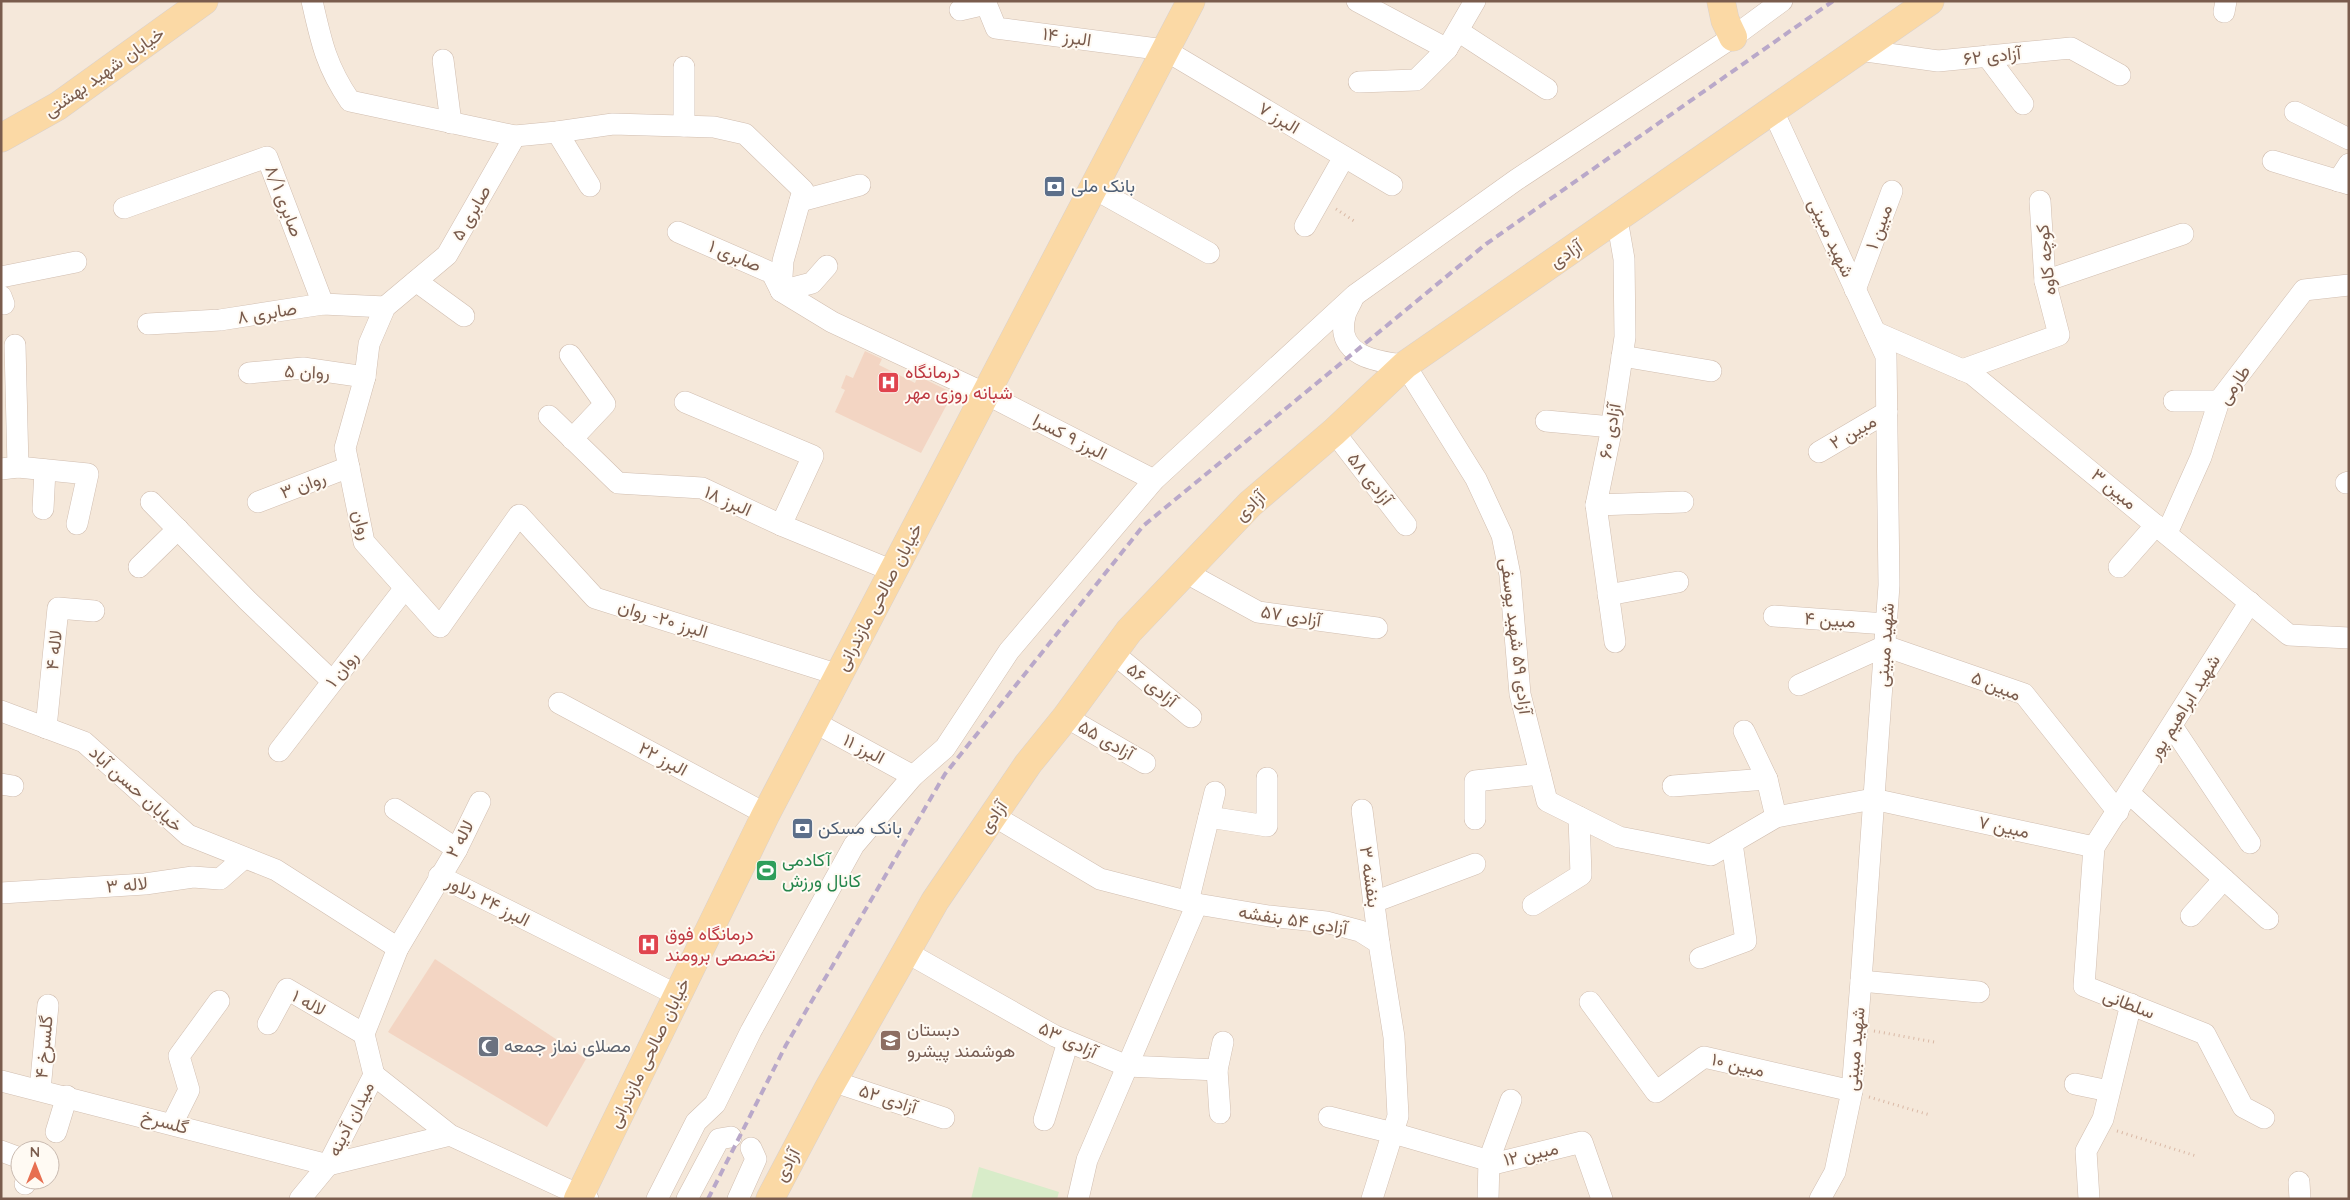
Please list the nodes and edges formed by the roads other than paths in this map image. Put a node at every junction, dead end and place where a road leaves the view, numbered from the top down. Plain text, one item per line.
1 (312, 1) edge
2 (1191, 1) edge
3 (1357, 1) edge
4 (1475, 1) edge
5 (1721, 1) edge
6 (1782, 1) edge
7 (1930, 1) edge
8 (986, 3) edge
9 (194, 5) edge
10 (960, 10) dead end
11 (1458, 30) junction
12 (1733, 37) junction
13 (1447, 49) junction
14 (1165, 50) junction
15 (1859, 50) junction
16 (1987, 56) junction
17 (443, 60) dead end
18 (684, 67) dead end
19 (2120, 75) dead end
20 (1359, 82) dead end
21 (1546, 89) dead end
22 (2023, 104) dead end
23 (1772, 111) junction
24 (2296, 112) dead end
25 (451, 123) junction
26 (684, 126) junction
27 (557, 132) junction
28 (514, 136) junction
29 (1, 138) edge
30 (2349, 138) edge
31 (1344, 157) junction
32 (2273, 161) dead end
33 (2345, 176) edge
34 (860, 185) dead end
35 (1392, 185) dead end
36 (590, 186) dead end
37 (1093, 188) junction
38 (1892, 191) dead end
39 (800, 201) junction
40 (2040, 202) dead end
41 (124, 208) dead end
42 (1617, 219) junction
43 (1305, 226) dead end
44 (678, 232) dead end
45 (2183, 234) dead end
46 (1209, 253) dead end
47 (76, 262) dead end
48 (828, 266) dead end
49 (1, 278) edge
50 (416, 281) junction
51 (2045, 281) junction
52 (2349, 285) edge
53 (1855, 290) junction
54 (781, 291) junction
55 (1355, 295) junction
56 (323, 304) junction
57 (385, 307) junction
58 (464, 316) dead end
59 (148, 324) dead end
60 (1875, 332) junction
61 (15, 345) dead end
62 (570, 355) dead end
63 (1622, 356) junction
64 (1405, 365) junction
65 (1962, 370) junction
66 (1711, 371) dead end
67 (249, 373) dead end
68 (365, 377) junction
69 (986, 394) junction
70 (2174, 401) dead end
71 (2219, 401) junction
72 (685, 402) dead end
73 (1887, 412) junction
74 (549, 416) dead end
75 (1546, 421) dead end
76 (1612, 427) junction
77 (1334, 432) junction
78 (572, 439) junction
79 (1819, 452) dead end
80 (349, 467) junction
81 (9, 468) edge
82 (45, 470) junction
83 (1154, 480) junction
84 (152, 502) dead end
85 (258, 502) dead end
86 (1683, 502) dead end
87 (1596, 505) junction
88 (43, 509) dead end
89 (519, 515) joint
90 (77, 524) dead end
91 (781, 525) junction
92 (1406, 525) dead end
93 (178, 529) junction
94 (2162, 529) junction
95 (139, 567) dead end
96 (2119, 567) dead end
97 (893, 571) junction
98 (1185, 572) junction
99 (1678, 582) dead end
100 (405, 588) junction
101 (1608, 595) junction
102 (2250, 602) junction
103 (94, 611) dead end
104 (1774, 616) dead end
105 (1886, 624) junction
106 (1376, 628) dead end
107 (2349, 638) edge
108 (1615, 642) dead end
109 (1885, 646) junction
110 (1113, 653) junction
111 (839, 675) junction
112 (332, 681) junction
113 (1799, 685) dead end
114 (559, 703) dead end
115 (1, 712) edge
116 (1066, 717) junction
117 (1191, 717) dead end
118 (814, 722) junction
119 (2172, 726) junction
120 (46, 728) junction
121 (1744, 731) dead end
122 (279, 751) dead end
123 (1146, 763) dead end
124 (1540, 774) junction
125 (913, 776) junction
126 (1267, 778) dead end
127 (1767, 779) junction
128 (1673, 786) dead end
129 (1215, 792) dead end
130 (2130, 794) junction
131 (1873, 799) junction
132 (480, 802) dead end
133 (395, 809) dead end
134 (1362, 810) dead end
135 (2118, 812) junction
136 (766, 814) junction
137 (994, 816) junction
138 (1209, 817) junction
139 (1579, 817) junction
140 (1776, 817) junction
141 (1475, 818) dead end
142 (1732, 843) junction
143 (2250, 843) dead end
144 (2094, 847) junction
145 (457, 849) junction
146 (244, 858) junction
147 (1475, 864) dead end
148 (439, 876) junction
149 (2224, 879) junction
150 (1, 893) edge
151 (1374, 902) junction
152 (1193, 903) junction
153 (1533, 905) dead end
154 (2191, 916) dead end
155 (2268, 919) dead end
156 (1379, 943) junction
157 (398, 948) junction
158 (906, 952) junction
159 (1700, 958) dead end
160 (1861, 981) junction
161 (1979, 992) dead end
162 (677, 995) junction
163 (218, 1000) dead end
164 (1590, 1002) dead end
165 (2131, 1004) junction
166 (48, 1005) dead end
167 (268, 1024) dead end
168 (364, 1034) junction
169 (1068, 1042) junction
170 (1224, 1042) dead end
171 (1127, 1066) junction
172 (1217, 1070) junction
173 (374, 1075) junction
174 (1, 1081) edge
175 (832, 1081) junction
176 (2075, 1084) dead end
177 (40, 1090) junction
178 (1852, 1091) junction
179 (2110, 1091) junction
180 (67, 1096) junction
181 (1511, 1100) dead end
182 (1220, 1113) dead end
183 (1329, 1117) dead end
184 (944, 1118) dead end
185 (2264, 1118) dead end
186 (1044, 1120) dead end
187 (172, 1124) junction
188 (56, 1132) dead end
189 (1393, 1133) junction
190 (450, 1134) junction
191 (730, 1137) dead end
192 (751, 1148) dead end
193 (1489, 1160) junction
194 (328, 1165) junction
195 (582, 1197) edge
196 (300, 1199) edge
197 (657, 1199) edge
198 (687, 1199) edge
199 (738, 1199) edge
200 (770, 1199) edge
201 (1078, 1199) edge
202 (1372, 1199) edge
203 (1488, 1199) edge
204 (1602, 1199) edge
205 (1820, 1199) edge
206 (2089, 1199) edge

1 - 25 street
2 - 14 main road, خیابان صالحی مازندرانی
3 - 13 street
4 - 11 street
5 - 12 main road
6 - 12 street
7 - 15 main road, آزادی
8 - 10 street
8 - 14 street, البرز ۱۴
9 - 29 main road, خیابان شهید بهشتی
11 - 13 street
11 - 21 street
12 - 55 street
13 - 20 street
14 - 31 street, البرز ۷
14 - 37 main road, خیابان صالحی مازندرانی
15 - 16 street, آزادی ۶۲
15 - 23 main road, آزادی
16 - 19 street, آزادی ۶۲
16 - 22 street
17 - 25 street
18 - 26 street
23 - 42 main road, آزادی
23 - 53 street, شهید مبینی
24 - 30 street
25 - 28 street
26 - 27 street
26 - 39 street
27 - 28 street
27 - 36 street
28 - 50 street, صابری ۵
31 - 35 street, البرز ۷
31 - 43 street
32 - 33 street
34 - 39 street
37 - 46 street
37 - 69 main road, خیابان صالحی مازندرانی
38 - 53 street, مبین ۱
39 - 54 street
40 - 51 street, کوچه کاوه
41 - 56 street, صابری ۸/۱
42 - 63 street, آزادی ۶۰
42 - 64 main road, آزادی
44 - 54 street, صابری ۱
45 - 51 street
47 - 49 street
48 - 54 street
50 - 57 street, روان
50 - 58 street
51 - 65 street, کوچه کاوه
52 - 71 street, طارمی
53 - 60 street, شهید مبینی
54 - 69 street, البرز ۹ کسرا
55 - 64 street
55 - 83 street
56 - 57 street, صابری ۸
56 - 59 street, صابری ۸
57 - 68 street, روان
60 - 65 street, مبین ۳
60 - 73 street, شهید مبینی
61 - 81 street
62 - 78 street
63 - 66 street
63 - 76 street, آزادی ۶۰
64 - 77 main road, آزادی
64 - 124 street, آزادی ۵۹ شهید یوسفی
65 - 94 street, مبین ۳
67 - 68 street, روان ۵
68 - 80 street, روان
69 - 83 street, البرز ۹ کسرا
69 - 97 main road, خیابان صالحی مازندرانی
70 - 71 street
71 - 94 street, طارمی
72 - 91 street
73 - 79 street, مبین ۲
73 - 105 street, شهید مبینی
74 - 78 street, البرز ۱۸
75 - 76 street
76 - 87 street, آزادی ۶۰
77 - 92 street, آزادی ۵۸
77 - 98 main road, آزادی
78 - 91 street, البرز ۱۸
80 - 85 street, روان ۳
80 - 100 street, روان
81 - 82 street
82 - 88 street
82 - 90 street
83 - 125 street
84 - 93 street
86 - 87 street
87 - 101 street, آزادی ۶۰
89 - 100 street, روان
89 - 111 street, البرز ۲۰- روان
91 - 97 street, البرز ۱۸
93 - 95 street
93 - 112 street
94 - 96 street, طارمی
94 - 102 street, مبین ۳
97 - 111 main road, خیابان صالحی مازندرانی
98 - 106 street, آزادی ۵۷
98 - 110 main road, آزادی
99 - 101 street
100 - 112 street, روان ۱
101 - 108 street, آزادی ۶۰
102 - 107 street, مبین ۳
102 - 119 street, شهید ابراهیم پور
103 - 120 street, لاله ۴
104 - 105 street, مبین ۴
105 - 109 street, شهید مبینی
109 - 113 street
109 - 131 street, شهید مبینی
109 - 135 street, مبین ۵
110 - 116 main road, آزادی
110 - 117 street, آزادی ۵۶
111 - 118 main road, خیابان صالحی مازندرانی
112 - 122 street, روان ۱
114 - 136 street, البرز ۲۲
115 - 120 street, خیابان حسن آباد
116 - 123 street, آزادی ۵۵
116 - 137 main road, آزادی
118 - 125 street, البرز ۱۱
118 - 136 main road, خیابان صالحی مازندرانی
119 - 130 street, شهید ابراهیم پور
119 - 143 street
120 - 146 street, خیابان حسن آباد
121 - 127 street
124 - 139 street, آزادی ۵۹ شهید یوسفی
124 - 141 street
125 - 197 street
126 - 138 street
127 - 128 street
127 - 140 street
129 - 138 street
130 - 135 street, شهید ابراهیم پور
130 - 149 street
131 - 140 street
131 - 144 street, مبین ۷
131 - 160 street, شهید مبینی
132 - 145 street, لاله ۲
133 - 145 street
134 - 151 street, بنفشه ۳
135 - 144 street
136 - 162 main road, خیابان صالحی مازندرانی
137 - 152 street, آزادی ۵۴ بنفشه
137 - 158 main road, آزادی
138 - 152 street
139 - 142 street, آزادی ۵۹ شهید یوسفی
139 - 153 street
140 - 142 street, آزادی ۵۹ شهید یوسفی
142 - 159 street
144 - 165 street, سلطانی
145 - 148 street, لاله ۲
146 - 150 street, لاله ۳
146 - 157 street, خیابان حسن آباد
147 - 151 street
148 - 157 street, البرز ۲۴ دلاور
148 - 162 street, البرز ۲۴ دلاور
149 - 154 street
149 - 155 street
151 - 156 street, بنفشه ۳
152 - 156 street, آزادی ۵۴ بنفشه
152 - 171 street
156 - 189 street
157 - 168 street, البرز ۲۴ دلاور
158 - 169 street, آزادی ۵۳
158 - 175 main road, آزادی
160 - 161 street
160 - 178 street, شهید مبینی
162 - 195 main road, خیابان صالحی مازندرانی
163 - 187 street
164 - 178 street, مبین ۱۰
165 - 179 street
165 - 185 street, سلطانی
166 - 177 street, گلسرخ ۴
167 - 168 street, لاله ۱
168 - 173 street
169 - 171 street, آزادی ۵۳
169 - 186 street
170 - 172 street
171 - 172 street, آزادی ۵۳
171 - 201 street
172 - 182 street
173 - 190 street, میدان آدینه
173 - 194 street, میدان آدینه
174 - 177 street, گلسرخ
175 - 184 street, آزادی ۵۲
175 - 200 main road, آزادی
176 - 179 street
177 - 180 street, گلسرخ
178 - 205 street, شهید مبینی
179 - 206 street
180 - 187 street, گلسرخ
180 - 188 street
181 - 193 street
183 - 189 street, مبین ۱۲
187 - 194 street, گلسرخ
189 - 193 street, مبین ۱۲
189 - 202 street
190 - 194 street, میدان آدینه
190 - 195 street
191 - 198 street
192 - 199 street
193 - 203 street
193 - 204 street, مبین ۱۲
194 - 196 street

